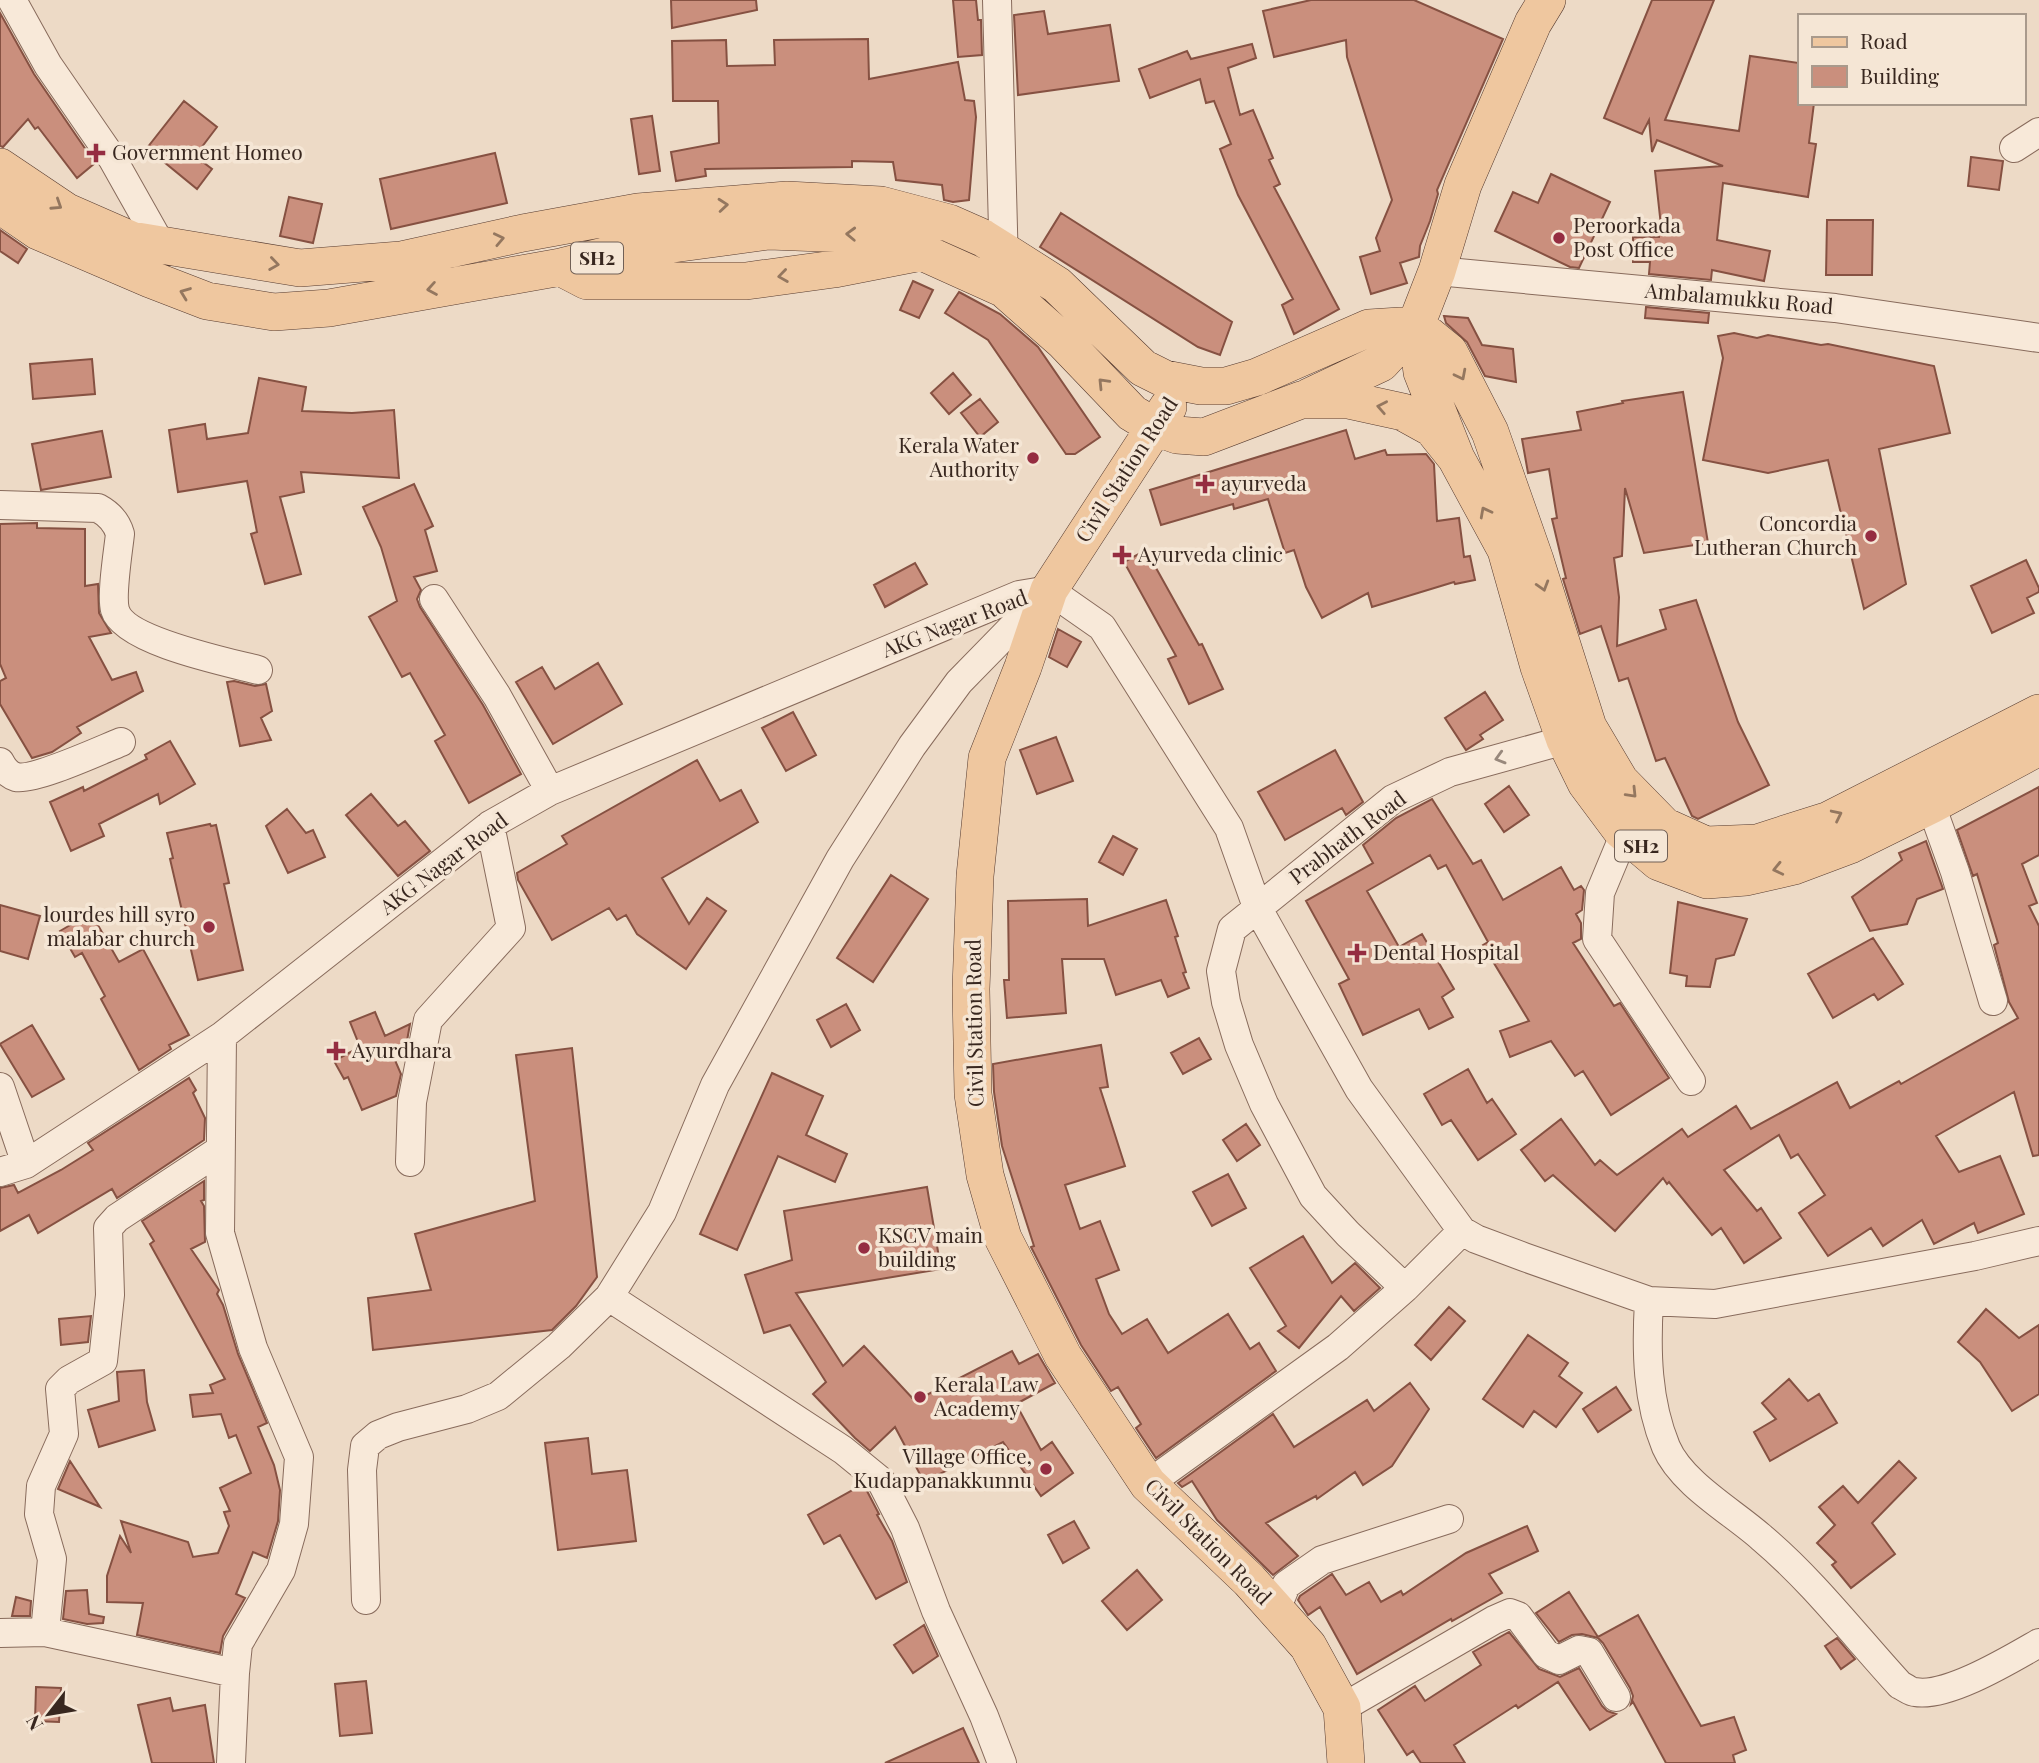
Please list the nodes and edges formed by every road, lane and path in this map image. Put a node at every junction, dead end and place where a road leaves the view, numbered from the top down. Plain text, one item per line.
1 (12, 0) edge
2 (997, 0) edge
3 (1547, 0) edge
4 (2039, 132) edge
5 (2014, 148) dead end
6 (0, 167) edge
7 (0, 205) edge
8 (558, 227) junction
9 (162, 245) junction
10 (1004, 253) junction
11 (561, 267) junction
12 (1437, 271) junction
13 (150, 279) junction
14 (1004, 289) junction
15 (1416, 325) junction
16 (2039, 338) edge
17 (1182, 383) junction
18 (1301, 400) junction
19 (1155, 427) junction
20 (1457, 457) junction
21 (0, 505) edge
22 (1049, 590) junction
23 (434, 599) dead end
24 (1551, 660) junction
25 (258, 670) dead end
26 (2039, 713) edge
27 (1565, 740) junction
28 (121, 742) dead end
29 (2039, 747) edge
30 (0, 762) edge
31 (1959, 771) junction
32 (550, 791) junction
33 (1931, 805) junction
34 (490, 825) junction
35 (1625, 833) junction
36 (1256, 907) junction
37 (1993, 1001) dead end
38 (222, 1036) junction
39 (1691, 1081) dead end
40 (0, 1087) edge
41 (220, 1150) junction
42 (410, 1161) dead end
43 (13, 1168) edge
44 (1462, 1231) junction
45 (2039, 1241) edge
46 (1405, 1288) junction
47 (609, 1297) junction
48 (1649, 1301) junction
49 (1148, 1485) junction
50 (1449, 1519) dead end
51 (366, 1600) dead end
52 (1276, 1610) junction
53 (45, 1632) junction
54 (0, 1633) edge
55 (2039, 1643) edge
56 (234, 1673) junction
57 (1616, 1697) dead end
58 (1342, 1708) junction
59 (231, 1763) edge
60 (1002, 1763) edge
61 (1346, 1763) edge

1 - 9 street
2 - 10 street
3 - 12 main road
4 - 5 street
6 -> 9 main road
7 - 13 main road, SH2
9 -> 8 main road
8 -> 10 main road
8 - 11 main road
9 - 13 main road
10 - 14 street
10 - 17 main road
11 -> 13 main road, SH2
14 -> 11 main road, SH2
12 - 15 main road
12 - 16 street, Ambalamukku Road
19 -> 14 main road, SH2
15 - 17 main road
15 - 18 main road
15 - 20 main road
15 -> 24 main road
17 - 19 main road, Civil Station Road
18 - 19 main road, SH2
20 -> 18 main road, SH2
19 - 22 main road, Civil Station Road
24 -> 20 main road, SH2
21 - 25 street
22 - 32 street, AKG Nagar Road
22 - 36 street
22 - 47 street
22 - 49 main road, Civil Station Road
23 - 32 street
24 - 27 main road, SH2
24 -> 31 main road
26 - 31 main road
27 - 35 main road, SH2
27 -> 36 street, Prabhath Road
28 - 30 street
29 - 31 main road, SH2
31 - 33 main road, SH2
32 - 34 street, AKG Nagar Road
33 -> 35 main road, SH2
33 - 37 street
34 - 38 street, AKG Nagar Road
34 - 42 street
35 - 39 street
36 - 44 street
36 - 46 street, Prabhath Road
38 - 41 street
38 - 43 street, AKG Nagar Road
40 - 43 street
41 - 53 street
41 - 56 street
44 - 46 street
44 - 48 street
45 - 48 street
46 - 49 street
47 - 51 street
47 - 60 street
48 - 55 street
49 - 52 main road, Civil Station Road
50 - 52 street
52 - 58 main road, Civil Station Road
53 - 54 street
53 - 56 street
56 - 59 street
57 - 58 street
58 - 61 main road, Civil Station Road

